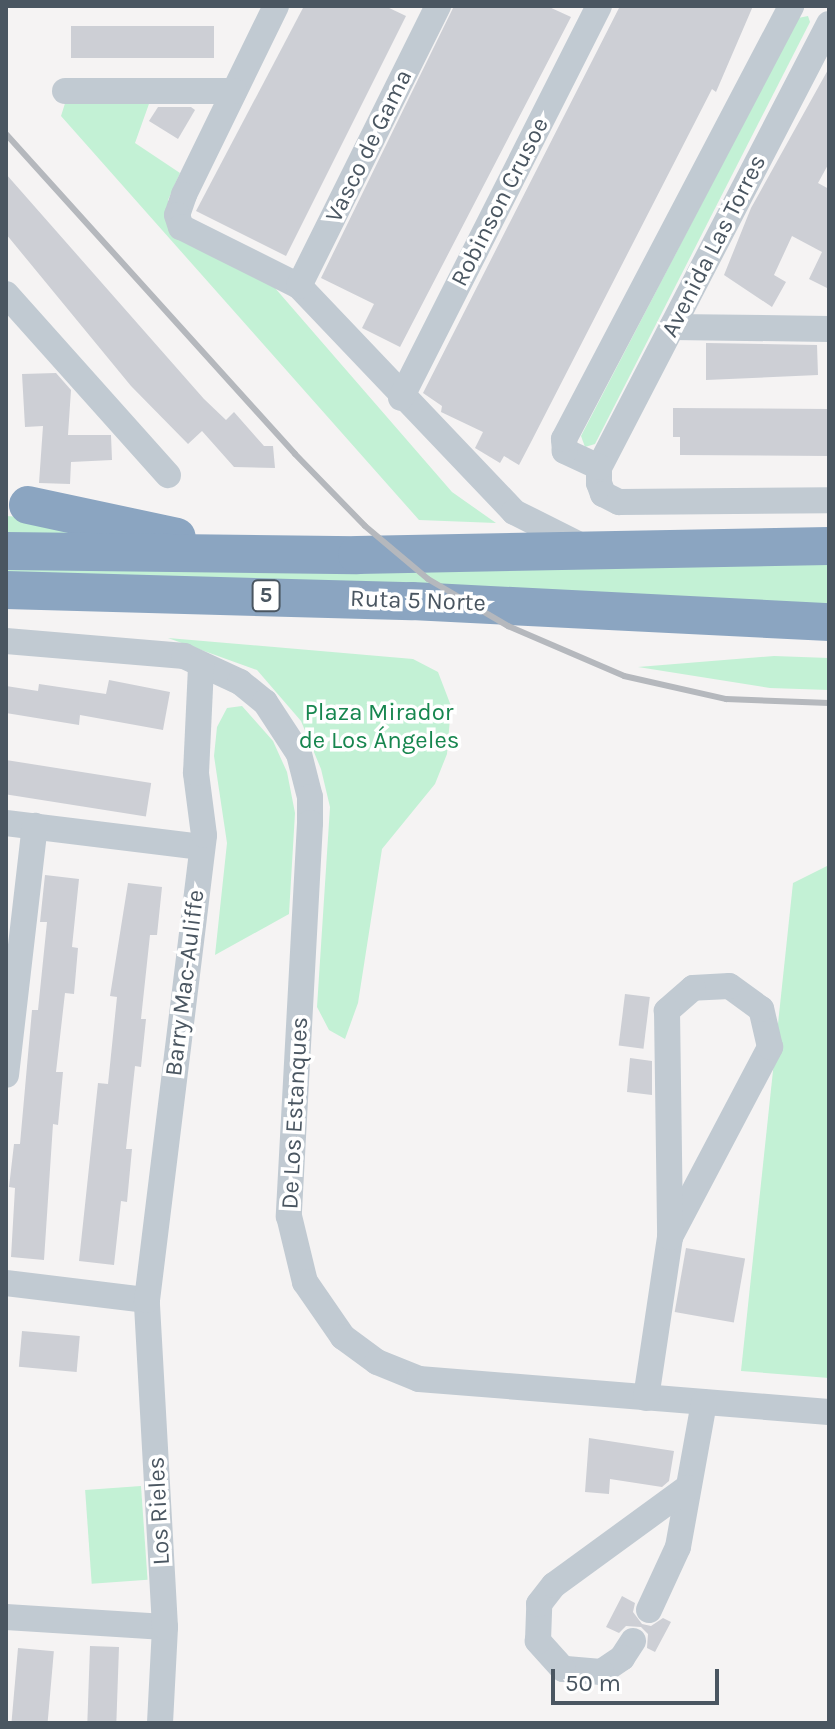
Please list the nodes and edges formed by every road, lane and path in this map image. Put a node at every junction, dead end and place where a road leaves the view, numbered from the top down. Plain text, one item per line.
1 (276, 6) edge
2 (438, 6) edge
3 (599, 6) edge
4 (791, 6) edge
5 (829, 24) edge
6 (65, 91) dead end
7 (234, 91) junction
8 (299, 286) junction
9 (6, 294) edge
10 (672, 327) junction
11 (829, 329) edge
12 (401, 398) junction
13 (599, 467) junction
14 (168, 475) dead end
15 (829, 500) edge
16 (28, 505) dead end
17 (514, 512) junction
18 (829, 546) edge
19 (6, 551) edge
20 (597, 552) junction
21 (502, 553) junction
22 (266, 555) junction
23 (6, 590) edge
24 (121, 591) junction
25 (6, 608) edge
26 (829, 622) edge
27 (6, 641) edge
28 (201, 665) junction
29 (6, 823) edge
30 (35, 826) junction
31 (202, 847) junction
32 (6, 1075) edge
33 (670, 1237) junction
34 (6, 1283) edge
35 (147, 1300) junction
36 (646, 1398) junction
37 (704, 1402) junction
38 (829, 1412) edge
39 (687, 1488) junction
40 (649, 1610) dead end
41 (6, 1617) edge
42 (165, 1627) junction
43 (633, 1641) dead end
44 (160, 1723) edge

1 - 7 street
2 - 8 street, Vasco de Gama
3 - 12 street, Robinson Crusoe
4 - 13 street, Avenida Las Torres
5 - 10 street, Avenida Las Torres
6 - 7 street
7 - 8 street
8 - 12 street
9 - 14 street
10 - 11 street
10 - 13 street, Avenida Las Torres
12 - 17 street
13 - 15 street
16 - 22 highway
17 - 20 street
17 - 21 street
18 - 20 highway, Ruta 5 Norte / 5
19 - 22 highway, Ruta 5 Norte / 5
20 - 21 highway, Ruta 5 Norte / 5
21 - 22 highway, Ruta 5 Norte / 5
23 - 24 highway, Ruta 5 Norte / 5
24 - 25 highway
24 - 26 highway, Ruta 5 Norte / 5
27 - 28 street, De Los Estanques
28 - 31 street, Barry Mac-Auliffe
28 - 36 street, De Los Estanques
29 - 30 street
30 - 31 street
30 - 32 street
31 - 35 street, Barry Mac-Auliffe
33 - 33 street
33 - 36 street
34 - 35 street
35 - 42 street, Los Rieles
36 - 37 street, De Los Estanques
37 - 38 street, De Los Estanques
37 - 39 street
39 - 40 street
39 - 43 street
41 - 42 street
42 - 44 street, Los Rieles

